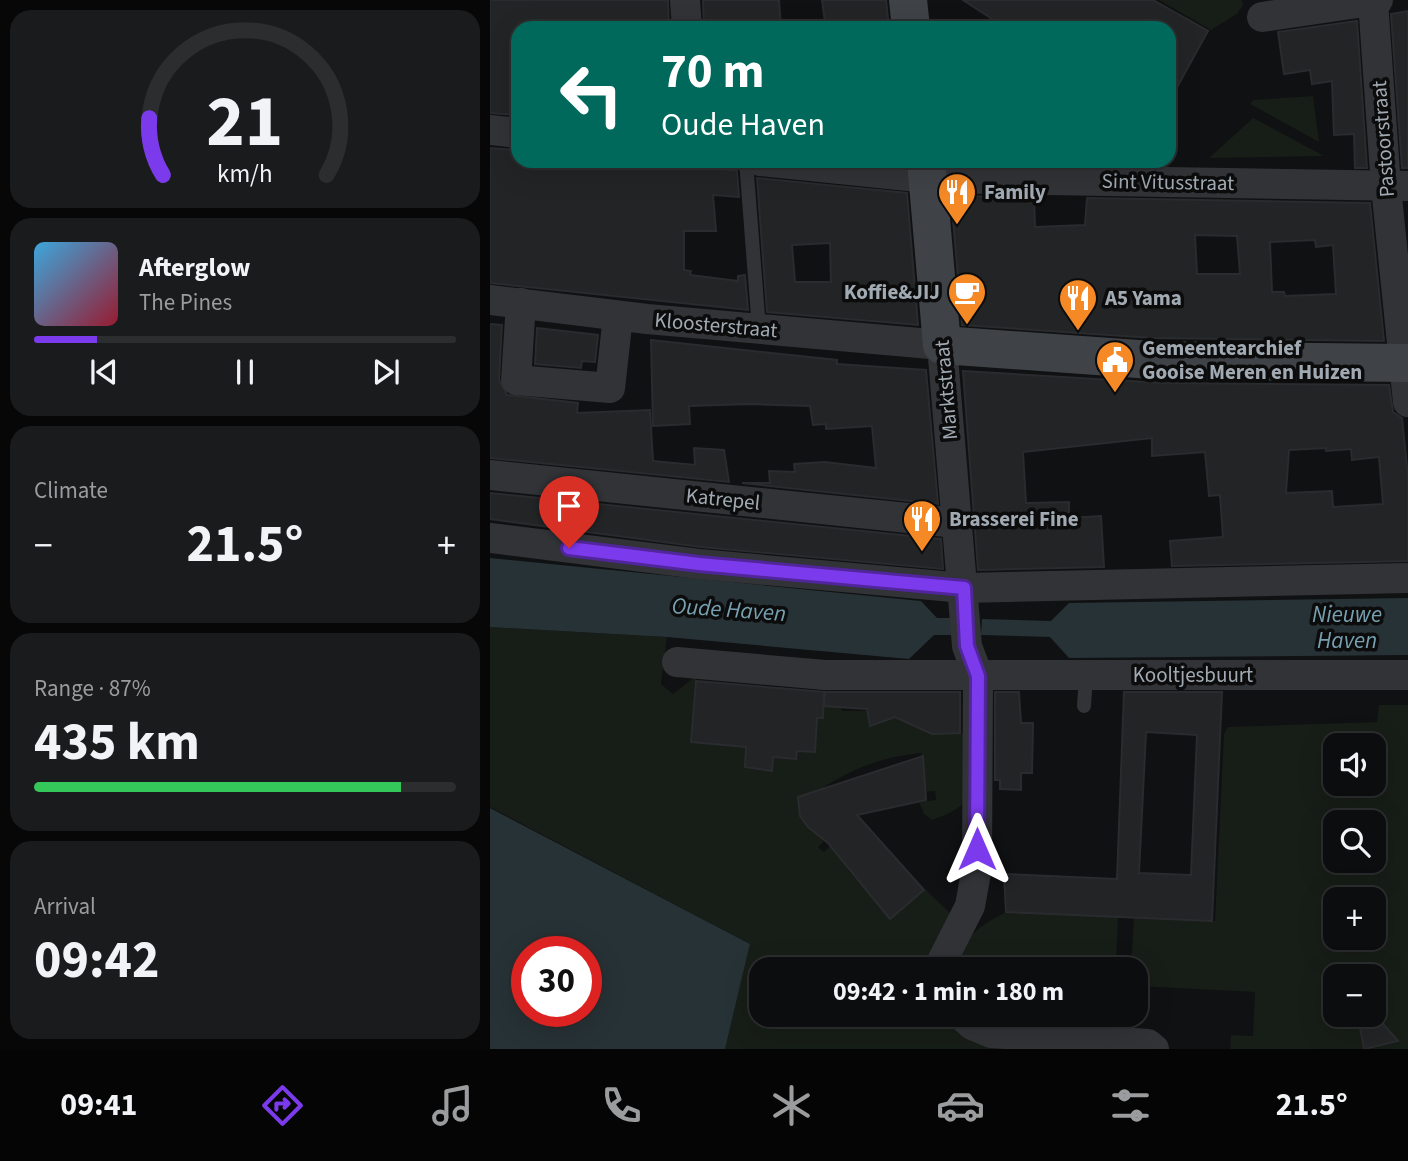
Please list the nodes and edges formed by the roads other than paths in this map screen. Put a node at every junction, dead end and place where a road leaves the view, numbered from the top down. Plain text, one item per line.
1 (685, 0) edge
2 (908, 0) edge
3 (1376, 0) edge
4 (1262, 17) dead end
5 (686, 21) edge
6 (910, 21) edge
7 (490, 130) edge
8 (511, 132) edge
9 (747, 168) edge
10 (906, 168) edge
11 (927, 169) edge
12 (1397, 186) edge
13 (490, 300) edge
14 (521, 303) junction
15 (618, 316) junction
16 (759, 329) junction
17 (942, 345) junction
18 (1405, 363) edge
19 (1408, 402) edge
20 (490, 475) edge
21 (956, 523) junction
22 (490, 538) edge
23 (1408, 578) edge
24 (964, 588) junction
25 (677, 662) dead end
26 (1086, 675) junction
27 (978, 676) junction
28 (1408, 676) edge
29 (1084, 706) dead end
30 (944, 957) edge
31 (977, 1027) edge
32 (1154, 1049) edge

1 - 5 street
2 - 6 street
3 - 4 street
3 - 12 street, Pastoorstraat
7 - 8 street
9 - 16 lane
10 - 11 street, Sint Vitusstraat
11 - 12 street, Sint Vitusstraat
11 - 17 street, Marktstraat
12 - 18 street, Pastoorstraat
13 - 14 street, Kloosterstraat
14 - 15 street, Kloosterstraat
14 - 15 street
15 - 16 street, Kloosterstraat
16 - 17 street, Kloosterstraat
17 - 18 street
17 - 21 street, Marktstraat
18 - 19 street, Pastoorstraat
20 - 21 street, Katrepel
21 - 24 street, Marktstraat
22 - 24 street
23 - 24 street
24 - 27 street, Marktstraat
25 - 27 street, Kooltjesbuurt
26 - 27 street, Kooltjesbuurt
26 - 28 street, Kooltjesbuurt
26 - 29 lane
27 - 30 street
31 - 32 street

